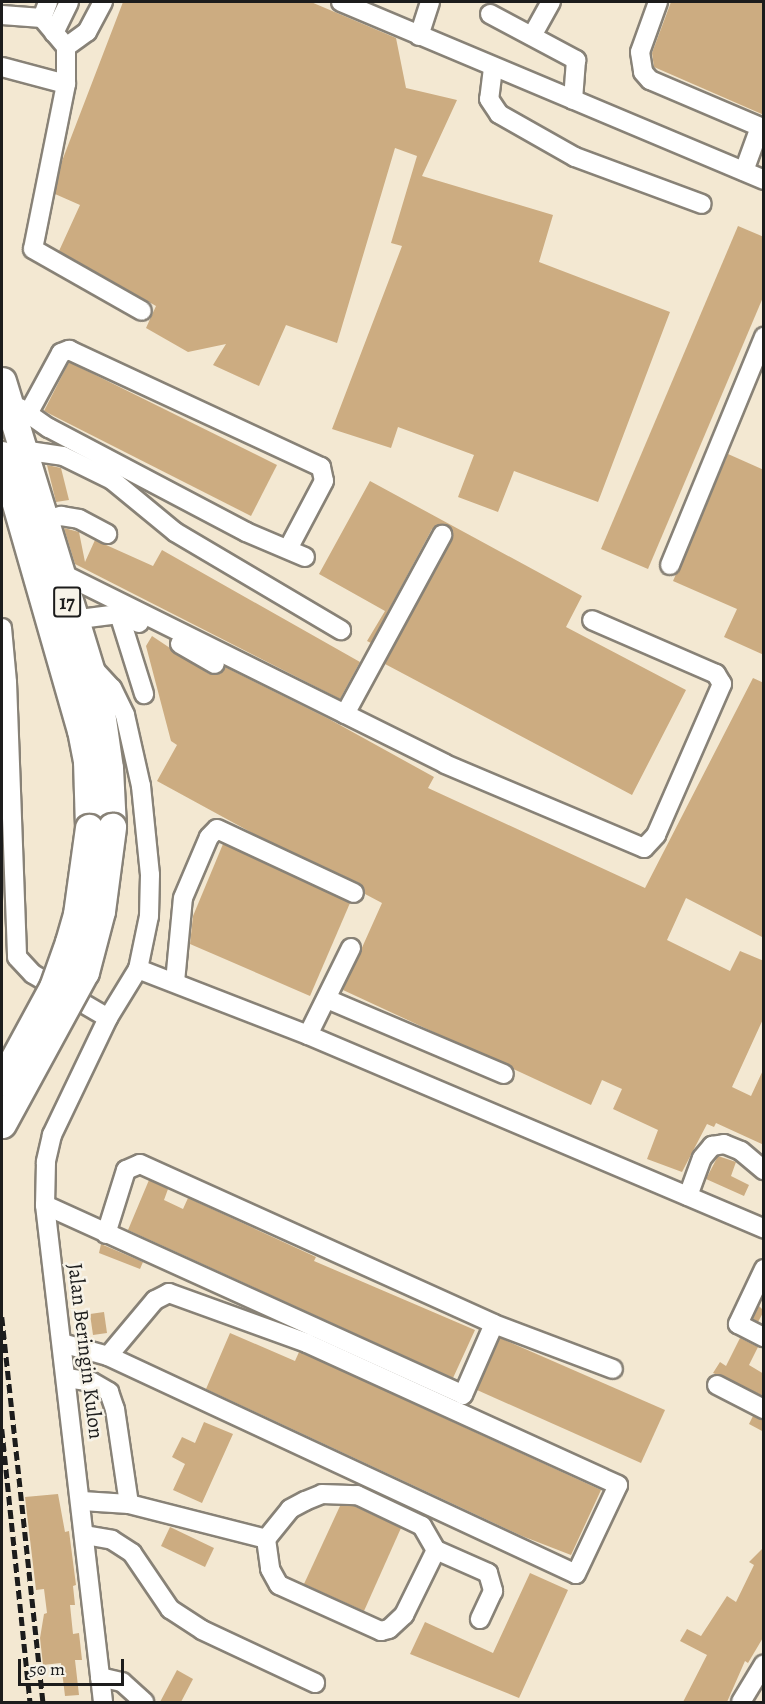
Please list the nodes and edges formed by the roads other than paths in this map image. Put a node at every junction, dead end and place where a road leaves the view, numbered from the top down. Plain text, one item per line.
1 (69, 2) edge
2 (103, 2) edge
3 (341, 2) edge
4 (430, 2) edge
5 (551, 2) edge
6 (658, 2) edge
7 (45, 10) edge
8 (490, 14) dead end
9 (2, 15) edge
10 (420, 36) junction
11 (532, 36) junction
12 (60, 40) junction
13 (2, 67) edge
14 (493, 68) junction
15 (66, 84) junction
16 (573, 100) junction
17 (762, 128) edge
18 (744, 171) junction
19 (764, 180) edge
20 (702, 204) dead end
21 (142, 311) dead end
22 (764, 337) edge
23 (13, 399) edge
24 (12, 452) edge
25 (43, 521) junction
26 (107, 534) dead end
27 (442, 535) dead end
28 (288, 549) junction
29 (305, 557) dead end
30 (670, 565) dead end
31 (57, 571) junction
32 (119, 614) junction
33 (72, 620) junction
34 (592, 621) dead end
35 (2, 628) edge
36 (341, 630) dead end
37 (87, 663) junction
38 (215, 664) dead end
39 (144, 694) dead end
40 (345, 714) junction
41 (101, 828) junction
42 (354, 893) dead end
43 (351, 948) dead end
44 (138, 969) junction
45 (175, 981) junction
46 (327, 999) junction
47 (108, 1017) junction
48 (308, 1035) junction
49 (504, 1074) dead end
50 (2, 1081) edge
51 (2, 1124) edge
52 (764, 1170) edge
53 (688, 1196) junction
54 (45, 1205) junction
55 (762, 1224) edge
56 (106, 1234) junction
57 (764, 1269) edge
58 (494, 1324) junction
59 (764, 1337) edge
60 (62, 1343) junction
61 (108, 1356) junction
62 (613, 1369) dead end
63 (67, 1378) junction
64 (717, 1385) dead end
65 (764, 1409) edge
66 (82, 1501) junction
67 (129, 1504) junction
68 (86, 1535) junction
69 (267, 1539) junction
70 (436, 1550) junction
71 (480, 1619) dead end
72 (764, 1664) edge
73 (100, 1677) junction
74 (315, 1683) dead end
75 (103, 1702) edge
76 (144, 1702) edge
77 (741, 1702) edge

1 - 12 street
2 - 12 street
3 - 10 street
4 - 10 street
5 - 11 street
6 - 17 street
7 - 9 street
7 - 12 street
8 - 11 street
10 - 14 street
11 - 16 street
12 - 15 street
13 - 15 street
14 - 16 street
14 - 20 street
15 - 21 street
16 - 18 street
17 - 18 street
18 - 19 street
22 - 30 street
23 - 24 highway, 17
23 - 28 street
23 - 28 street
24 - 25 highway, 17
24 - 36 street
24 - 41 highway, 17
25 - 26 street
25 - 31 highway, 17
27 - 40 street
28 - 29 street
31 - 33 highway, 17
31 - 40 street
32 - 33 street
32 - 38 street
32 - 39 street
33 - 37 highway, 17
34 - 40 street
35 - 47 street
37 - 41 highway, 17
37 - 44 street
41 - 50 highway, 17, bridge
41 - 51 highway, 17, bridge
42 - 45 street
43 - 46 street
44 - 45 street
44 - 47 street, Jalan Beringin Kulon
45 - 48 street
46 - 48 street
46 - 49 street
47 - 54 street, Jalan Beringin Kulon
48 - 53 street
52 - 53 street
53 - 55 street
54 - 56 street
54 - 60 street, Jalan Beringin Kulon
56 - 58 street
56 - 58 street
57 - 59 street
58 - 62 street
60 - 61 street
60 - 63 street, Jalan Beringin Kulon
61 - 61 street
63 - 66 street, Jalan Beringin Kulon
63 - 67 street
64 - 65 street
66 - 67 street
66 - 68 street, Jalan Beringin Kulon
67 - 69 street
68 - 73 street, Jalan Beringin Kulon
68 - 74 street
69 - 70 street
69 - 70 street
70 - 71 street
72 - 77 street
73 - 75 street, Jalan Beringin Kulon
73 - 76 street

